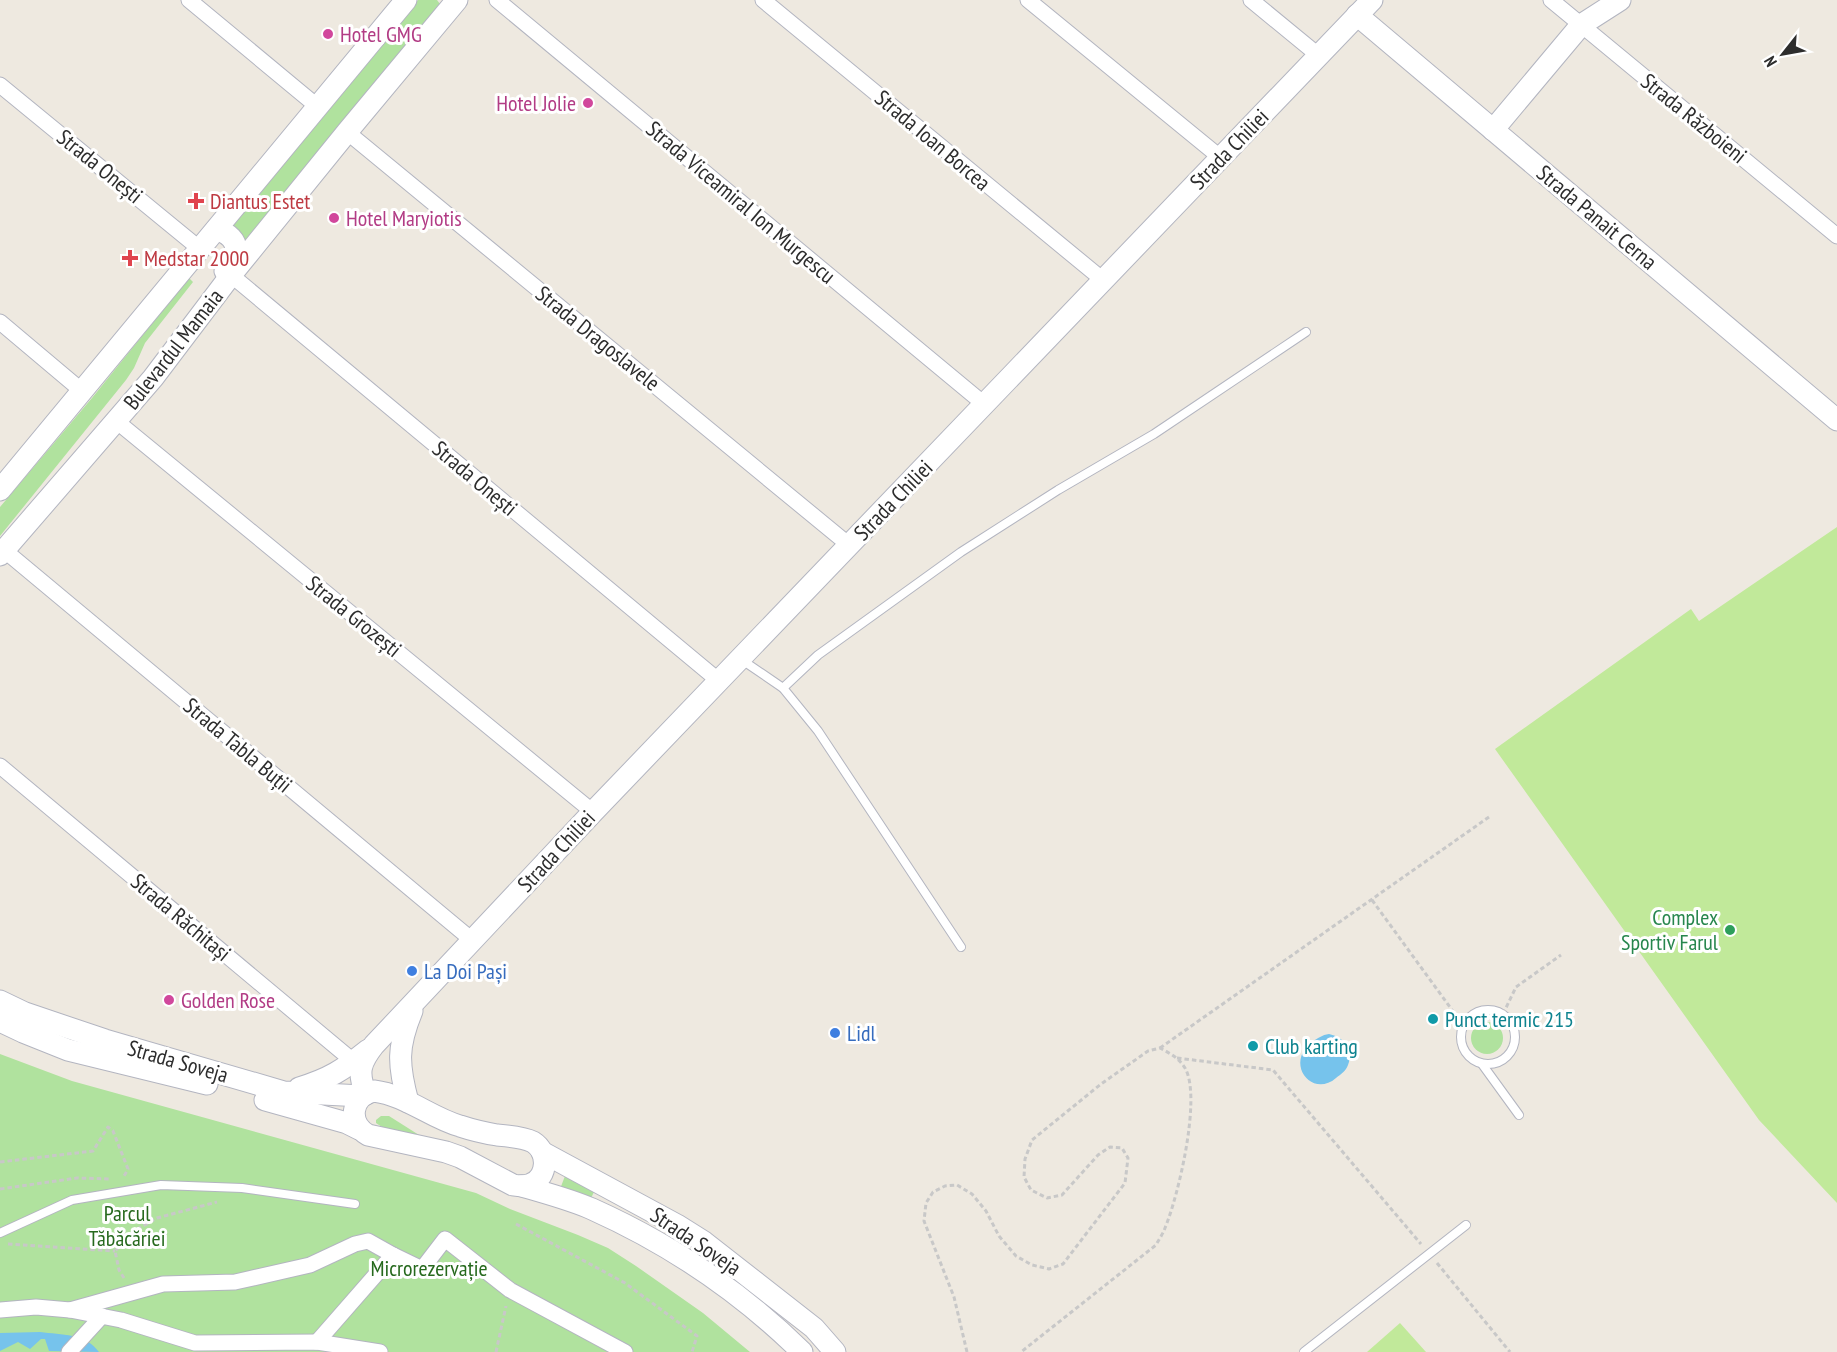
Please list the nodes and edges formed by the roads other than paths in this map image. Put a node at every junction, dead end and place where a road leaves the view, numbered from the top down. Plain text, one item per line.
1 (189, 0) edge
2 (406, 0) edge
3 (456, 0) edge
4 (497, 0) edge
5 (763, 0) edge
6 (1028, 0) edge
7 (1251, 0) edge
8 (1551, 0) edge
9 (1620, 0) edge
10 (1365, 8) edge
11 (1581, 25) junction
12 (1318, 55) junction
13 (0, 85) edge
14 (318, 107) junction
15 (1493, 130) junction
16 (347, 132) junction
17 (1221, 158) junction
18 (216, 230) junction
19 (1837, 236) edge
20 (200, 249) junction
21 (231, 275) junction
22 (1103, 280) junction
23 (0, 322) edge
24 (1306, 332) dead end
25 (153, 378) junction
26 (82, 391) junction
27 (984, 404) junction
28 (115, 420) junction
29 (1837, 420) edge
30 (0, 490) edge
31 (849, 545) junction
32 (2, 553) edge
33 (740, 659) junction
34 (719, 681) junction
35 (783, 688) junction
36 (0, 766) edge
37 (593, 812) junction
38 (472, 940) junction
39 (962, 947) dead end
40 (0, 1001) edge
41 (416, 1002) junction
42 (0, 1021) edge
43 (1482, 1064) junction
44 (357, 1065) junction
45 (284, 1092) junction
46 (364, 1095) junction
47 (408, 1102) junction
48 (1519, 1115) dead end
49 (359, 1129) junction
50 (542, 1152) junction
51 (522, 1186) junction
52 (355, 1204) dead end
53 (1466, 1226) dead end
54 (0, 1233) edge
55 (393, 1255) junction
56 (0, 1310) edge
57 (70, 1310) junction
58 (102, 1316) junction
59 (317, 1342) junction
60 (69, 1352) edge
61 (380, 1352) edge
62 (625, 1352) edge
63 (802, 1352) edge
64 (835, 1352) edge
65 (1304, 1352) edge

1 - 14 street
2 - 14 main road, Bulevardul Mamaia
3 - 16 main road, Bulevardul Mamaia
4 - 27 street, Strada Viceamiral Ion Murgescu
5 - 22 street, Strada Ioan Borcea
6 - 17 street
7 - 12 street
8 - 11 street, Strada Războieni
9 - 11 main road
10 - 12 main road, Strada Chiliei
10 - 15 main road, Strada Panait Cerna
11 - 15 main road
11 - 19 street, Strada Războieni
12 - 17 main road, Strada Chiliei
13 - 20 street, Strada Onești
14 - 18 main road, Bulevardul Mamaia
15 - 29 main road, Strada Panait Cerna
16 - 21 main road, Bulevardul Mamaia
16 - 31 street, Strada Dragoslavele
17 - 22 main road, Strada Chiliei
18 - 20 main road, Bulevardul Mamaia
18 - 25 main road
20 - 26 main road, Bulevardul Mamaia
21 - 25 main road, Bulevardul Mamaia
21 - 34 street, Strada Onești
22 - 27 main road, Strada Chiliei
23 - 26 street
24 - 35 lane
25 - 28 main road, Bulevardul Mamaia
26 - 30 main road, Bulevardul Mamaia
27 - 31 main road, Strada Chiliei
28 - 32 main road, Bulevardul Mamaia
28 - 37 street, Strada Grozești
31 - 33 main road, Strada Chiliei
32 - 38 street, Strada Tabla Buții
33 - 34 main road, Strada Chiliei
33 - 35 lane
34 - 37 main road, Strada Chiliei
35 - 39 lane
36 - 44 street, Strada Răchitași
37 - 38 main road, Strada Chiliei
38 - 41 main road, Strada Chiliei
40 - 45 main road, Strada Soveja
41 - 44 main road, Strada Chiliei
41 - 47 main road, Strada Chiliei
42 - 49 main road, Strada Soveja
43 - 43 lane
43 - 48 lane
44 - 45 main road
44 - 46 main road
45 - 46 main road, Strada Soveja
46 - 47 main road, Strada Soveja
46 - 49 main road
47 - 50 main road, Strada Soveja
49 - 51 main road, Strada Soveja
50 - 51 main road
50 - 64 main road, Strada Soveja
51 - 63 main road, Strada Soveja
52 - 54 lane
53 - 65 lane
55 - 57 street
55 - 59 street
55 - 62 street
56 - 57 street
57 - 58 street
58 - 59 street
58 - 60 street
59 - 61 street

